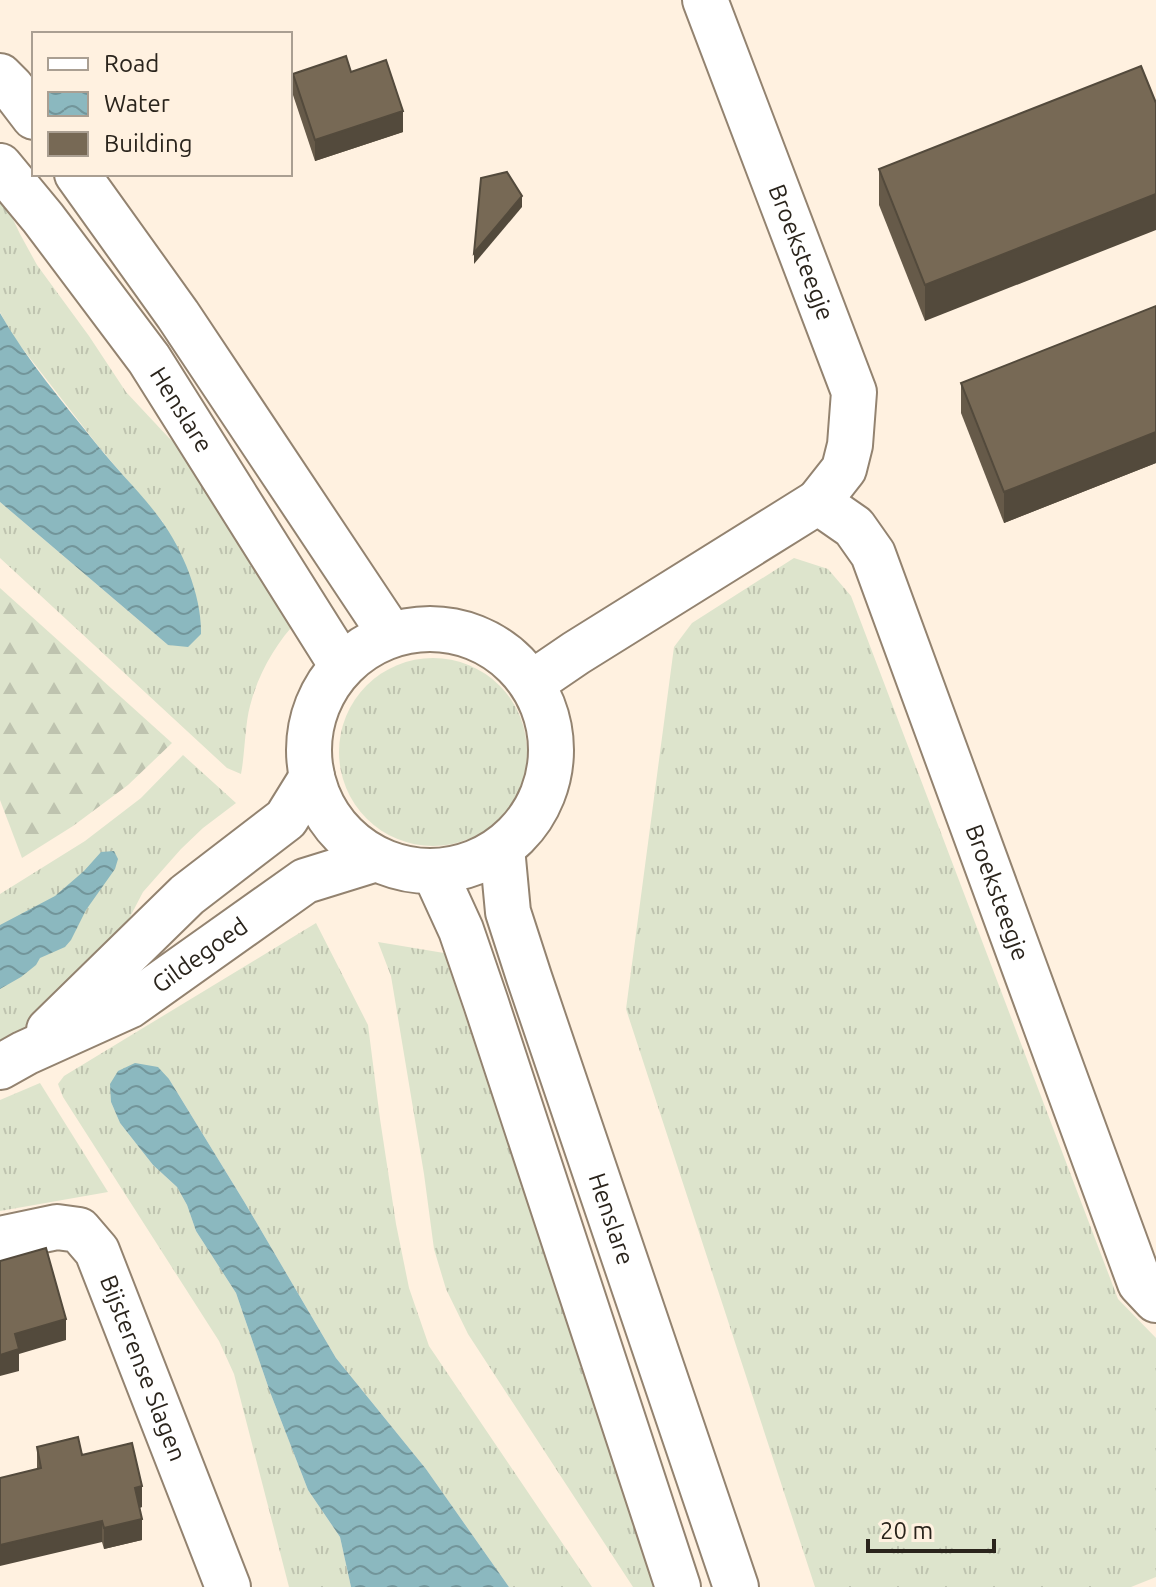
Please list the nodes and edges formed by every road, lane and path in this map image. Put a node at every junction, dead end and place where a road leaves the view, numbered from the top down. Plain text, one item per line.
1 (705, 0) edge
2 (0, 76) edge
3 (32, 114) edge
4 (0, 166) edge
5 (78, 176) edge
6 (818, 502) junction
7 (391, 635) junction
8 (342, 666) junction
9 (532, 683) junction
10 (312, 777) junction
11 (502, 848) junction
12 (376, 859) junction
13 (434, 871) junction
14 (12, 1060) edge
15 (0, 1239) edge
16 (1156, 1300) edge
17 (218, 1585) edge
18 (678, 1587) edge
19 (736, 1587) edge

1 - 6 street, Broeksteegje
2 - 3 street
4 - 8 street, Henslare
5 - 7 street, Henslare
6 - 9 street, Broeksteegje
6 - 16 street, Broeksteegje
7 - 8 street
7 - 9 street
8 - 10 street
9 - 11 street
10 - 12 street
10 - 14 street, Gildegoed
11 - 13 street
11 - 19 street, Henslare
12 - 13 street
12 - 14 street, Gildegoed
13 - 18 street, Henslare
15 - 17 street, Bijsterense Slagen

